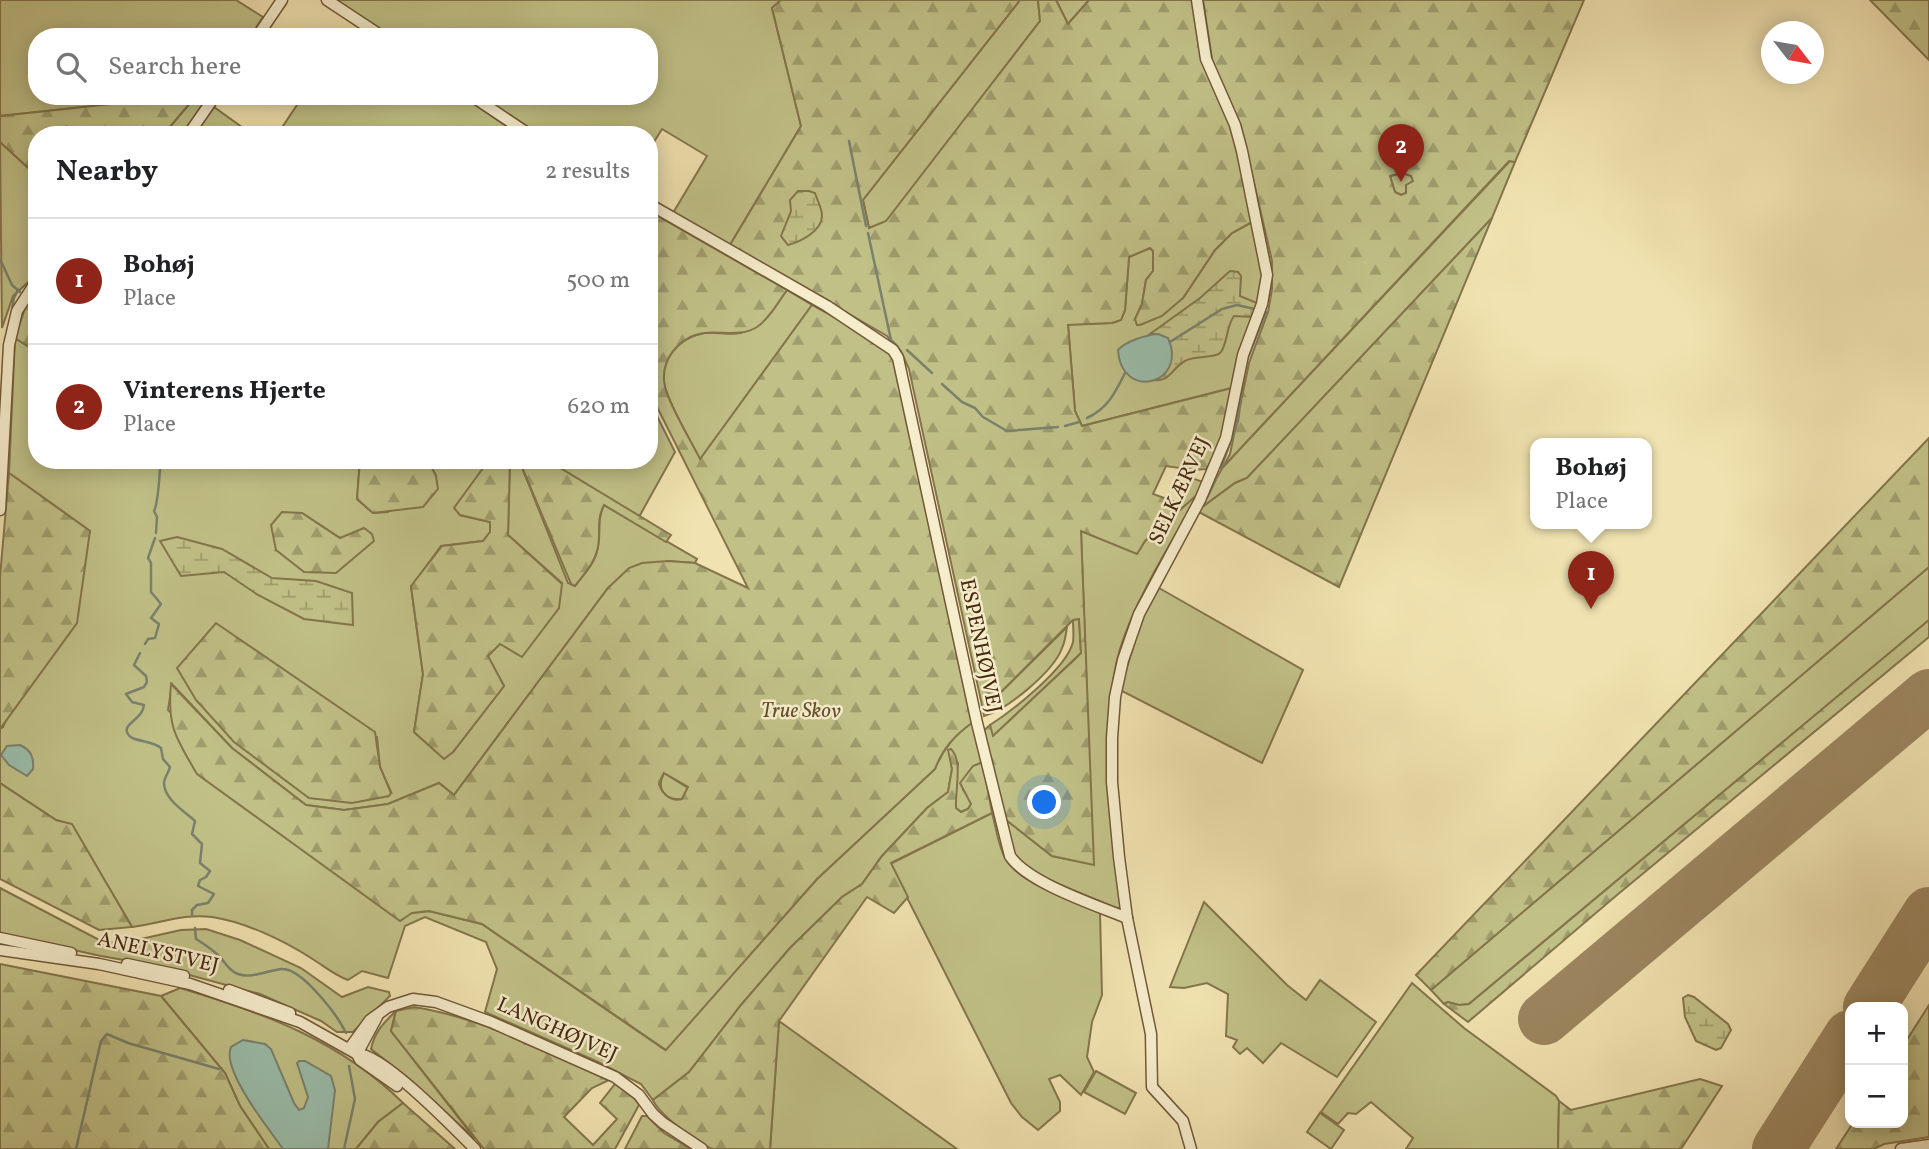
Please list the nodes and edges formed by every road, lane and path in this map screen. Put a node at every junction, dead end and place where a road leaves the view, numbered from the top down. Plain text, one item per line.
1 (282, 0) edge
2 (327, 0) edge
3 (1197, 0) edge
4 (263, 28) edge
5 (369, 28) edge
6 (209, 105) edge
7 (485, 105) edge
8 (194, 126) edge
9 (517, 126) edge
10 (658, 209) edge
11 (28, 294) edge
12 (0, 510) edge
13 (1127, 918) junction
14 (0, 938) edge
15 (0, 950) edge
16 (300, 1022) junction
17 (353, 1051) junction
18 (1929, 1145) edge
19 (475, 1149) edge
20 (702, 1149) edge
21 (1191, 1149) edge
22 (1901, 1149) edge

1 - 4 street
2 - 5 street
3 - 13 street, SELKÆRVEJ
6 - 8 street
7 - 9 street
10 - 13 street, ESPENHØJVEJ
11 - 12 street
13 - 21 street
14 - 16 street, ANELYSTVEJ
15 - 16 street, ANELYSTVEJ
16 - 17 street, ANELYSTVEJ
17 - 19 street, ANELYSTVEJ
17 - 20 street, LANGHØJVEJ
18 - 22 street

